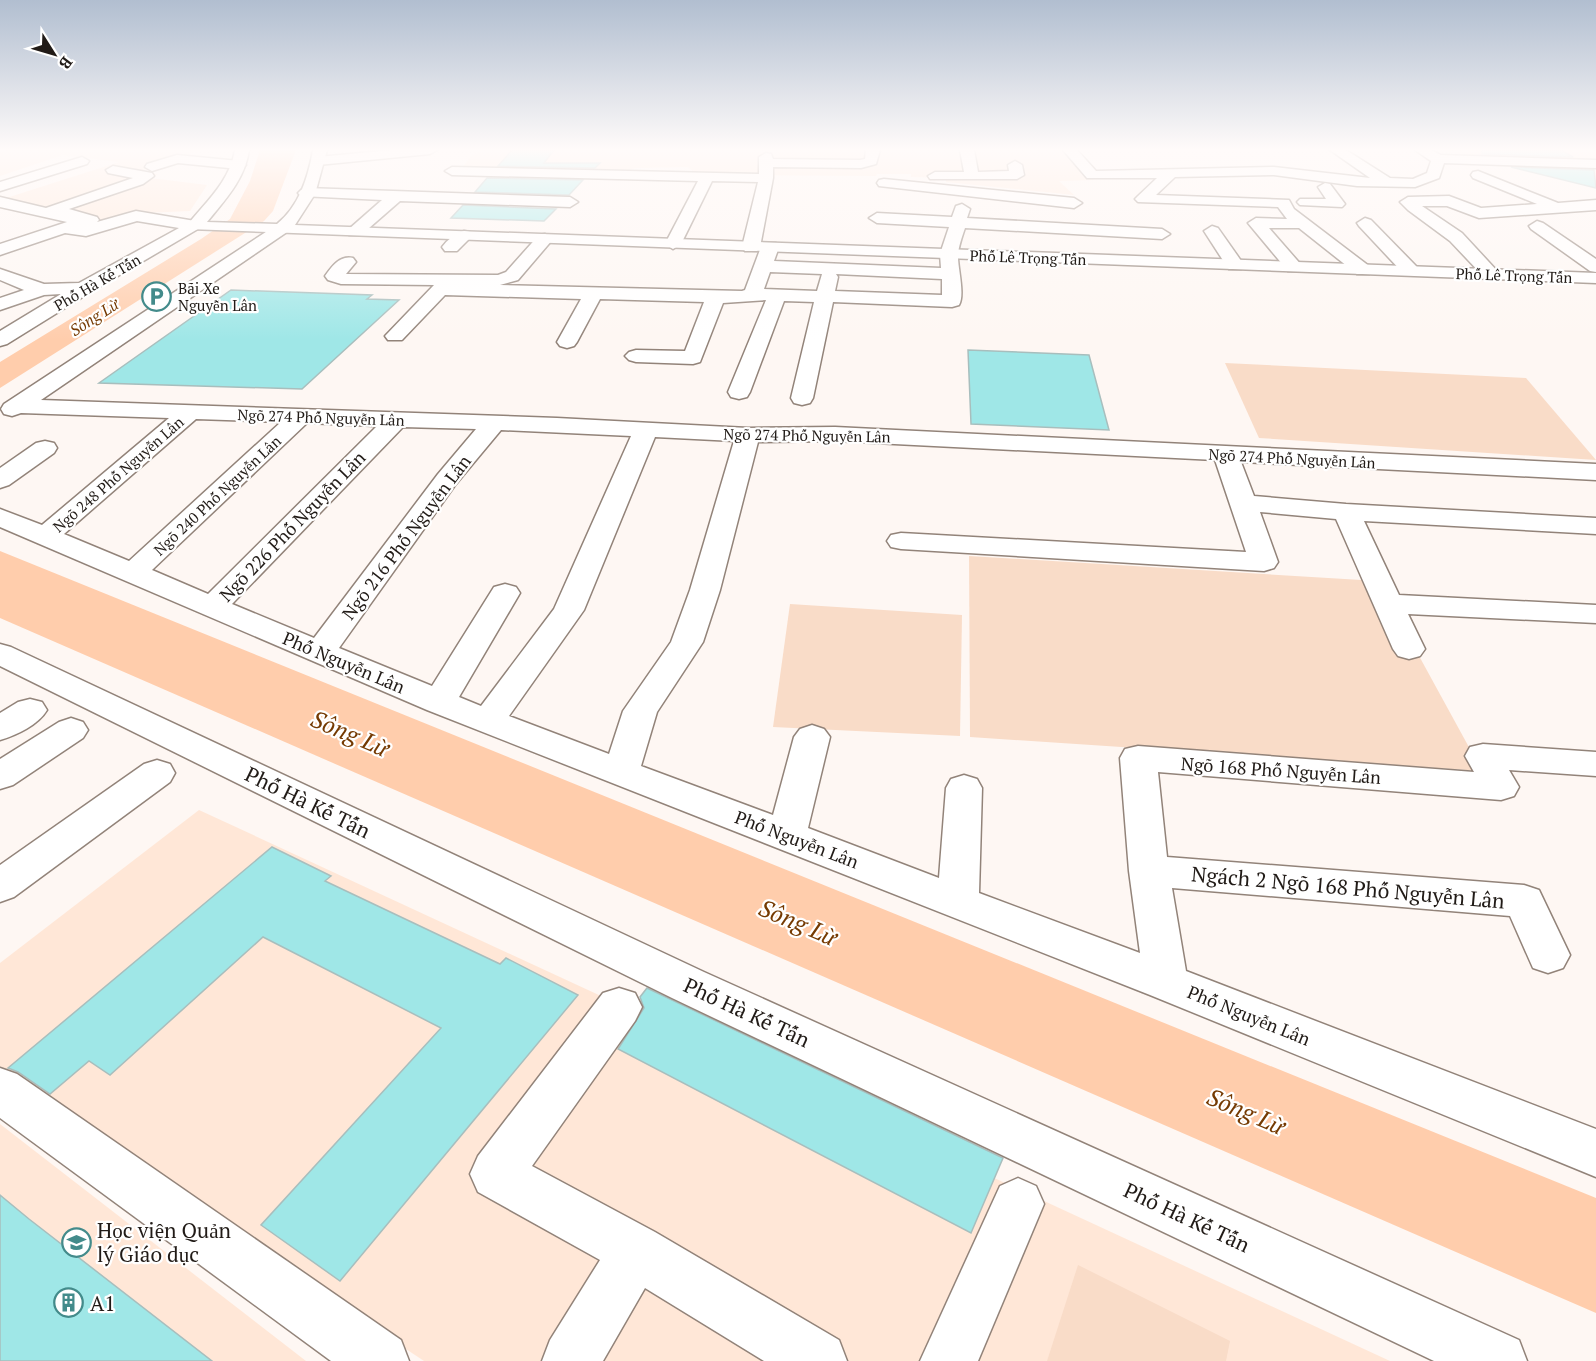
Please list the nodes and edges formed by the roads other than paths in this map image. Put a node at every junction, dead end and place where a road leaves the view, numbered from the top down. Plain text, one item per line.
1 (53, 214) edge
2 (66, 214) edge
3 (210, 214) edge
4 (297, 214) edge
5 (376, 214) edge
6 (688, 214) edge
7 (763, 214) edge
8 (879, 214) edge
9 (950, 214) edge
10 (952, 214) edge
11 (1290, 214) edge
12 (1424, 214) edge
13 (960, 216) junction
14 (88, 221) junction
15 (1365, 223) dead end
16 (1305, 224) junction
17 (1215, 225) dead end
18 (1564, 225) dead end
19 (203, 226) junction
20 (1537, 226) junction
21 (1518, 227) dead end
22 (64, 228) junction
23 (272, 229) junction
24 (355, 232) junction
25 (545, 239) junction
26 (673, 244) junction
27 (761, 247) junction
28 (0, 250) edge
29 (875, 251) junction
30 (949, 254) junction
31 (347, 262) dead end
32 (1182, 263) junction
33 (1235, 265) junction
34 (762, 266) junction
35 (1294, 267) junction
36 (1596, 267) edge
37 (831, 269) junction
38 (1363, 270) junction
39 (1410, 270) junction
40 (0, 274) edge
41 (952, 274) junction
42 (1491, 274) junction
43 (1596, 278) edge
44 (87, 286) junction
45 (42, 290) junction
46 (594, 294) junction
47 (753, 294) junction
48 (777, 295) junction
49 (824, 296) junction
50 (716, 297) junction
51 (0, 304) edge
52 (395, 336) dead end
53 (0, 340) edge
54 (567, 342) dead end
55 (636, 356) dead end
56 (739, 392) dead end
57 (802, 398) dead end
58 (8, 411) edge
59 (190, 412) junction
60 (301, 416) junction
61 (396, 420) junction
62 (494, 423) junction
63 (646, 430) junction
64 (748, 435) junction
65 (45, 448) dead end
66 (1226, 455) junction
67 (1596, 472) edge
68 (0, 480) edge
69 (1244, 502) junction
70 (1346, 512) junction
71 (0, 517) edge
72 (1596, 526) edge
73 (45, 536) junction
74 (901, 541) dead end
75 (132, 573) junction
76 (505, 593) dead end
77 (1391, 604) junction
78 (212, 607) junction
79 (1596, 614) edge
80 (1409, 649) dead end
81 (320, 652) junction
82 (0, 654) edge
83 (439, 702) junction
84 (30, 710) dead end
85 (489, 720) junction
86 (0, 728) edge
87 (71, 730) dead end
88 (812, 736) dead end
89 (1596, 764) edge
90 (621, 771) junction
91 (157, 773) dead end
92 (0, 776) edge
93 (964, 788) dead end
94 (787, 834) junction
95 (1149, 871) junction
96 (0, 886) edge
97 (958, 902) junction
98 (1548, 955) dead end
99 (1166, 982) junction
100 (619, 1007) dead end
101 (0, 1090) edge
102 (1596, 1153) edge
103 (1018, 1204) dead end
104 (636, 1251) junction
105 (380, 1361) edge
106 (571, 1361) edge
107 (818, 1361) edge
108 (949, 1361) edge
109 (1497, 1361) edge

1 - 14 street
2 - 14 street
3 - 19 street
4 - 23 street
5 - 24 street
6 - 26 street
7 - 27 street
8 - 29 street
9 - 13 street
10 - 13 street
11 - 16 street
12 - 42 street
13 - 30 street
13 - 32 street
14 - 22 street
15 - 39 street
16 - 35 street
16 - 38 street
17 - 33 street
18 - 20 street
19 - 22 street, Phố Lê Trọng Tấn
19 - 23 street, Phố Lê Trọng Tấn
19 - 44 street, Phố Hà Kế Tấn
20 - 21 street
20 - 36 street
22 - 28 street
23 - 24 street, Phố Lê Trọng Tấn
23 - 58 street
24 - 25 street, Phố Lê Trọng Tấn
25 - 26 street, Phố Lê Trọng Tấn
25 - 31 street
26 - 27 street, Phố Lê Trọng Tấn
27 - 29 street, Phố Lê Trọng Tấn
27 - 34 street
29 - 30 street, Phố Lê Trọng Tấn
30 - 32 street, Phố Lê Trọng Tấn
30 - 41 street
32 - 33 street, Phố Lê Trọng Tấn
33 - 35 street, Phố Lê Trọng Tấn
34 - 37 street
34 - 47 street
35 - 38 street, Phố Lê Trọng Tấn
37 - 41 street
37 - 49 street
38 - 39 street, Phố Lê Trọng Tấn
39 - 42 street, Phố Lê Trọng Tấn
40 - 45 street
41 - 49 street
42 - 43 street, Phố Lê Trọng Tấn
44 - 45 street
44 - 53 street, Phố Hà Kế Tấn
45 - 51 street
46 - 50 street
46 - 52 street
46 - 54 street
47 - 48 street
47 - 50 street
48 - 49 street
48 - 56 street
49 - 57 street
50 - 55 street
58 - 59 street, Ngõ 274 Phố Nguyễn Lân
59 - 60 street, Ngõ 274 Phố Nguyễn Lân
59 - 73 street, Ngõ 248 Phố Nguyễn Lân
60 - 61 street, Ngõ 274 Phố Nguyễn Lân
60 - 75 street, Ngõ 240 Phố Nguyễn Lân
61 - 62 street, Ngõ 274 Phố Nguyễn Lân
61 - 78 street, Ngõ 226 Phố Nguyễn Lân
62 - 63 street, Ngõ 274 Phố Nguyễn Lân
62 - 81 street, Ngõ 216 Phố Nguyễn Lân
63 - 64 street, Ngõ 274 Phố Nguyễn Lân
63 - 85 street
64 - 66 street, Ngõ 274 Phố Nguyễn Lân
64 - 90 street
65 - 68 street
66 - 67 street, Ngõ 274 Phố Nguyễn Lân
66 - 69 street
69 - 70 street
69 - 74 street
70 - 72 street
70 - 77 street
71 - 73 street, Phố Nguyễn Lân
73 - 75 street, Phố Nguyễn Lân
75 - 78 street, Phố Nguyễn Lân
76 - 83 street
77 - 79 street
77 - 80 street
78 - 81 street, Phố Nguyễn Lân
81 - 83 street, Phố Nguyễn Lân
82 - 109 street, Phố Hà Kế Tấn
83 - 85 street, Phố Nguyễn Lân
84 - 86 street
85 - 90 street, Phố Nguyễn Lân
87 - 92 street
88 - 94 street
89 - 95 street, Ngõ 168 Phố Nguyễn Lân
90 - 94 street, Phố Nguyễn Lân
91 - 96 street
93 - 97 street
94 - 97 street, Phố Nguyễn Lân
95 - 98 street, Ngách 2 Ngõ 168 Phố Nguyễn Lân
95 - 99 street, Ngõ 168 Phố Nguyễn Lân
97 - 99 street, Phố Nguyễn Lân
99 - 102 street, Phố Nguyễn Lân
100 - 104 street
101 - 105 street
103 - 108 street
104 - 106 street
104 - 107 street

